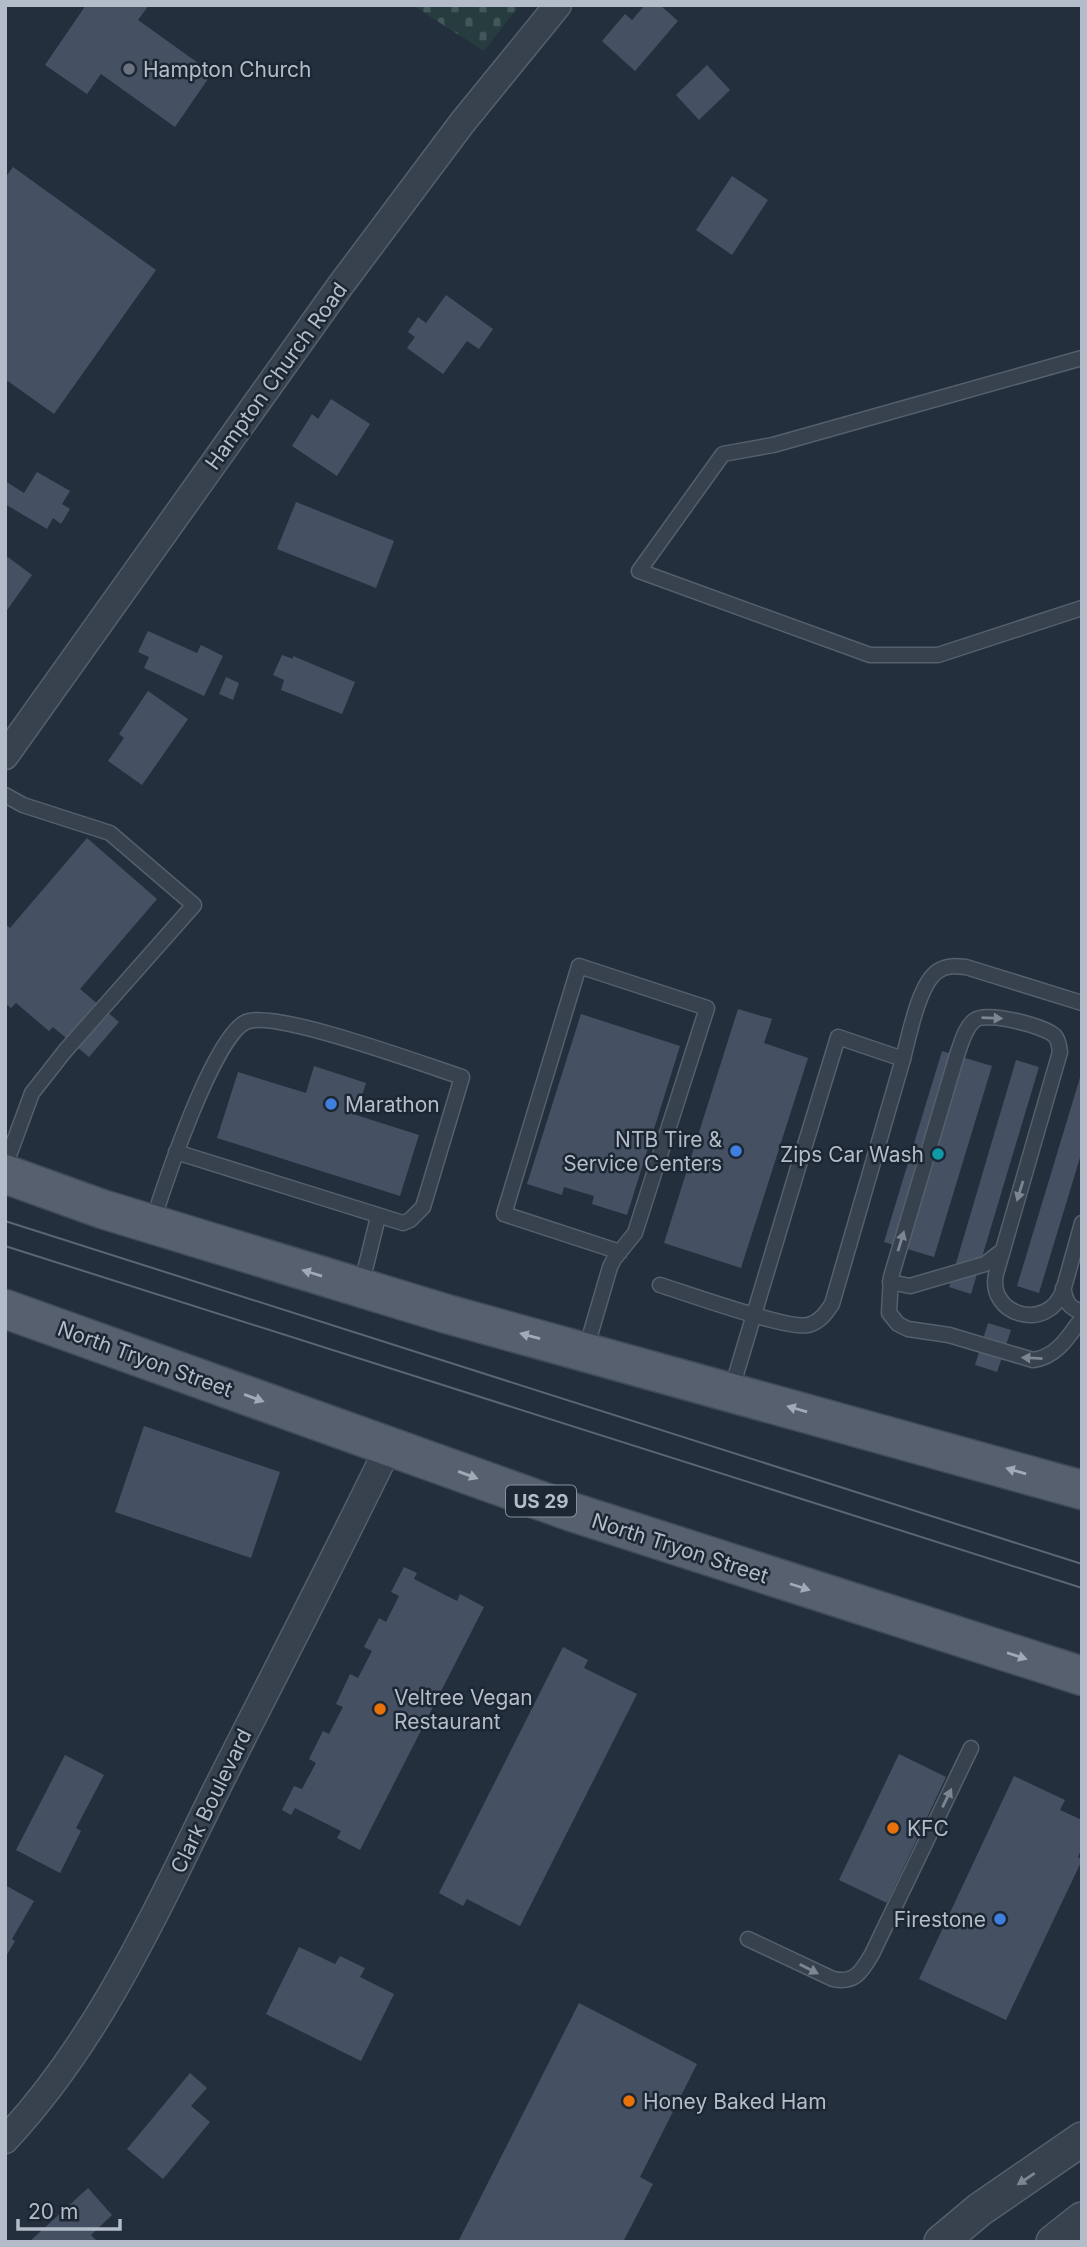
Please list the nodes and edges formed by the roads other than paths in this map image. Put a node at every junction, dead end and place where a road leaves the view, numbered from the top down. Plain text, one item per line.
1 (558, 5) edge
2 (1082, 358) edge
3 (1082, 608) edge
4 (5, 756) edge
5 (5, 795) edge
6 (1082, 1003) edge
7 (903, 1059) junction
8 (176, 1152) junction
9 (5, 1166) edge
10 (5, 1174) edge
11 (378, 1216) junction
12 (1082, 1223) edge
13 (152, 1224) junction
14 (1003, 1250) junction
15 (620, 1252) junction
16 (890, 1282) junction
17 (660, 1286) dead end
18 (360, 1287) junction
19 (1063, 1288) junction
20 (5, 1309) edge
21 (1082, 1311) edge
22 (753, 1314) junction
23 (1082, 1318) edge
24 (585, 1351) junction
25 (731, 1391) junction
26 (389, 1446) junction
27 (1082, 1490) edge
28 (1082, 1676) edge
29 (971, 1748) dead end
30 (748, 1939) dead end
31 (1082, 2139) edge
32 (5, 2140) edge
33 (1082, 2219) edge
34 (941, 2242) edge
35 (1053, 2242) edge

1 - 4 street, Hampton Church Road
2 - 3 lane
5 - 9 lane
6 - 7 lane
7 - 22 lane
7 - 22 lane
8 - 11 lane
8 - 11 lane
8 - 13 lane
10 - 13 main road
11 - 18 lane
12 - 19 lane
18 -> 13 main road
14 - 16 lane
16 -> 14 lane
14 - 19 lane
15 - 15 lane
15 - 24 lane
23 -> 16 lane
17 - 22 lane
24 -> 18 main road
19 - 21 lane
20 -> 26 main road, North Tryon Street / US 29
22 - 25 lane
24 - 25 main road
27 -> 25 main road
26 -> 28 main road, North Tryon Street / US 29
26 - 32 street, Clark Boulevard
30 -> 29 lane
31 -> 34 street
33 - 35 street

